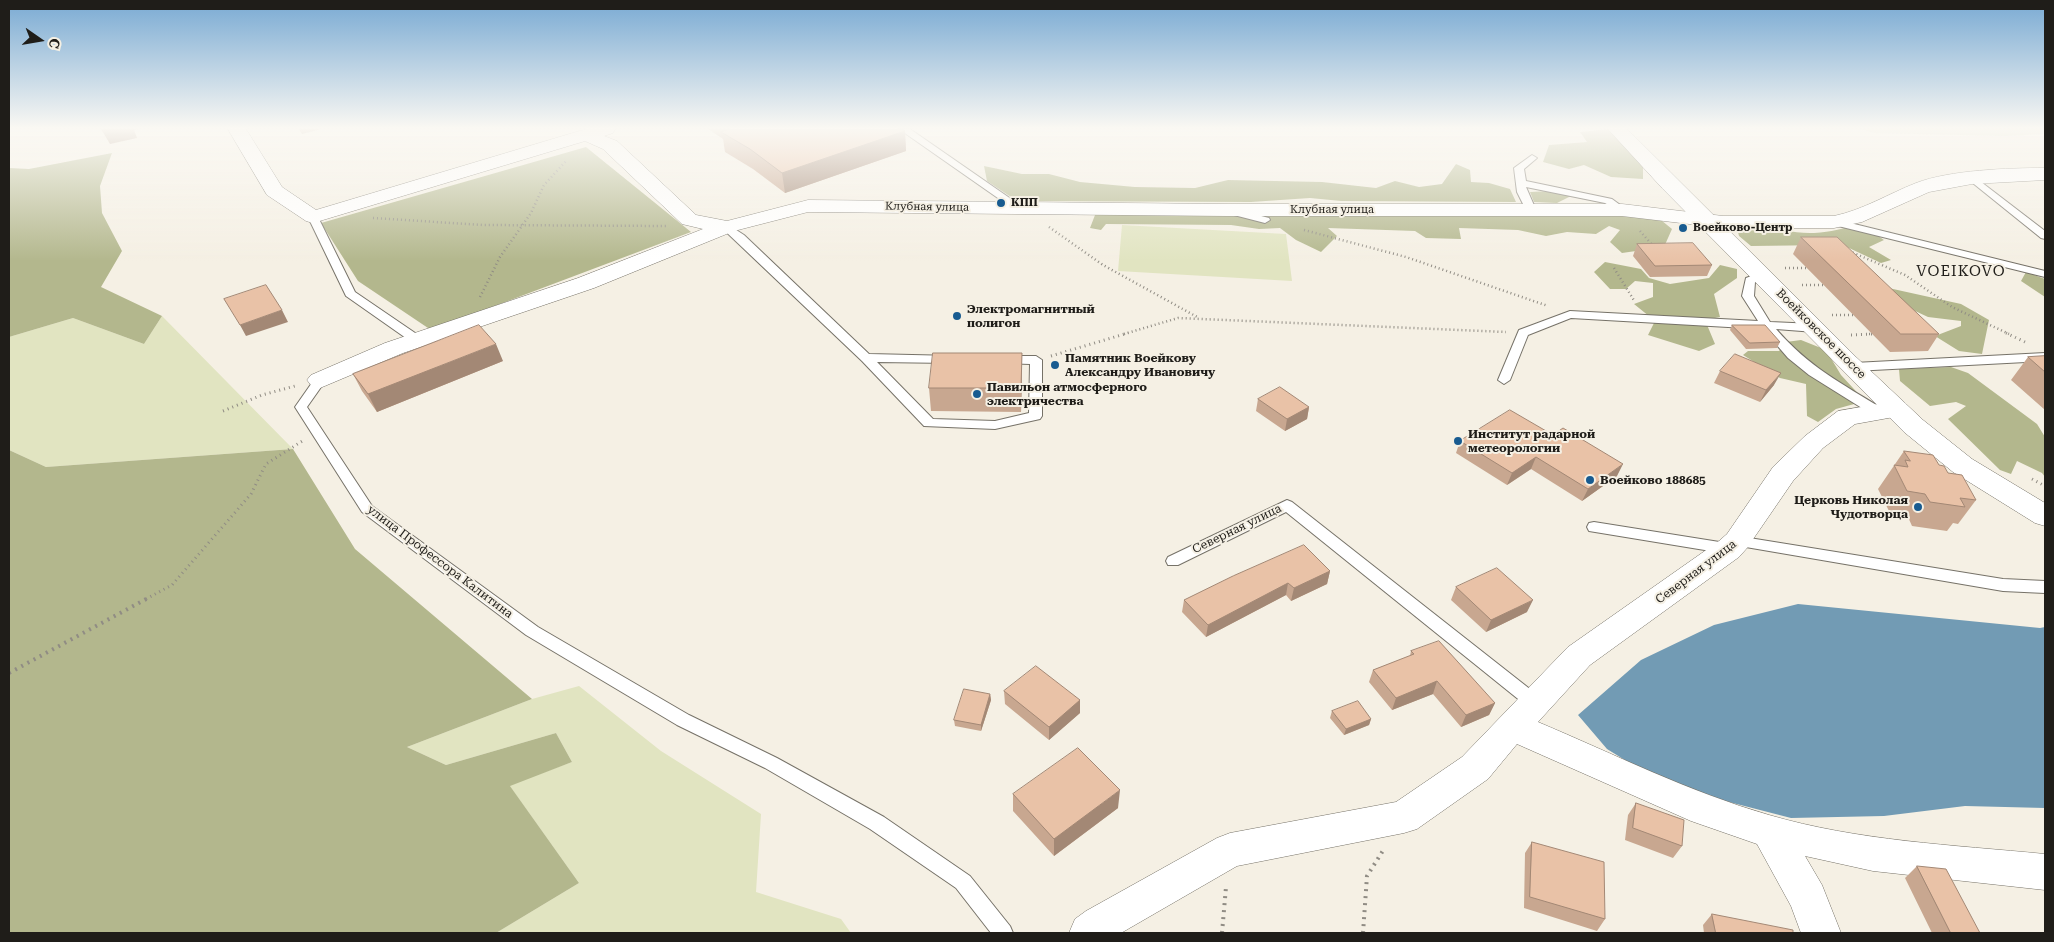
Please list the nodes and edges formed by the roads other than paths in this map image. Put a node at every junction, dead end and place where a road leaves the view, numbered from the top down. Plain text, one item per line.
1 (263, 173) edge
2 (456, 173) edge
3 (639, 173) edge
4 (967, 173) edge
5 (1520, 173) edge
6 (1657, 173) edge
7 (2045, 174) edge
8 (1972, 178) junction
9 (1522, 183) junction
10 (1678, 196) junction
11 (1018, 208) junction
12 (1227, 210) junction
13 (1532, 210) junction
14 (1622, 210) junction
15 (1662, 213) junction
16 (313, 217) junction
17 (1265, 220) road end
18 (1707, 221) junction
19 (1834, 222) junction
20 (726, 228) junction
21 (2045, 236) edge
22 (2045, 274) edge
23 (1762, 275) junction
24 (1766, 325) junction
25 (1815, 328) junction
26 (417, 340) junction
27 (2045, 357) edge
28 (866, 358) junction
29 (966, 359) edge
30 (996, 360) edge
31 (1854, 367) junction
32 (320, 380) joint
33 (1504, 380) dead end
34 (1887, 411) junction
35 (2045, 516) edge
36 (1594, 527) dead end
37 (1733, 545) junction
38 (1173, 561) dead end
39 (2045, 587) edge
40 (1523, 714) junction
41 (1770, 832) junction
42 (2045, 872) edge
43 (1003, 933) edge
44 (1089, 933) edge
45 (1821, 933) edge

1 - 16 street
2 - 16 street
3 - 20 street, Клубная улица
4 - 11 lane
5 - 9 lane
6 - 10 street, Воейковское шоссе
7 - 8 street, Клубная улица
8 - 19 street, Клубная улица
8 - 21 lane
9 - 13 lane
9 - 14 lane
10 - 15 street
10 - 18 street, Воейковское шоссе
11 - 12 street, Клубная улица
11 - 20 street, Клубная улица
12 - 13 street, Клубная улица
12 - 17 lane
13 - 14 street, Клубная улица
14 - 15 street, Клубная улица
15 - 18 street, Клубная улица
16 - 26 lane
18 - 19 street, Клубная улица
18 - 23 street, Воейковское шоссе
19 - 22 lane
20 - 26 street
20 - 28 lane
23 - 24 lane
23 - 25 street, Воейковское шоссе
24 - 25 lane
24 - 33 lane
24 - 34 lane
25 - 31 street, Воейковское шоссе
26 - 32 street
27 - 31 lane
28 - 29 lane
28 - 30 lane
31 - 34 street, Воейковское шоссе
32 - 43 lane, улица Профессора Калитина
34 - 35 street, Воейковское шоссе
34 - 37 street, Северная улица
36 - 37 lane
37 - 39 lane
37 - 40 street, Северная улица
38 - 40 lane, Северная улица
40 - 41 street, Северная улица
40 - 44 street, Северная улица
41 - 42 street, Северная улица
41 - 45 street

